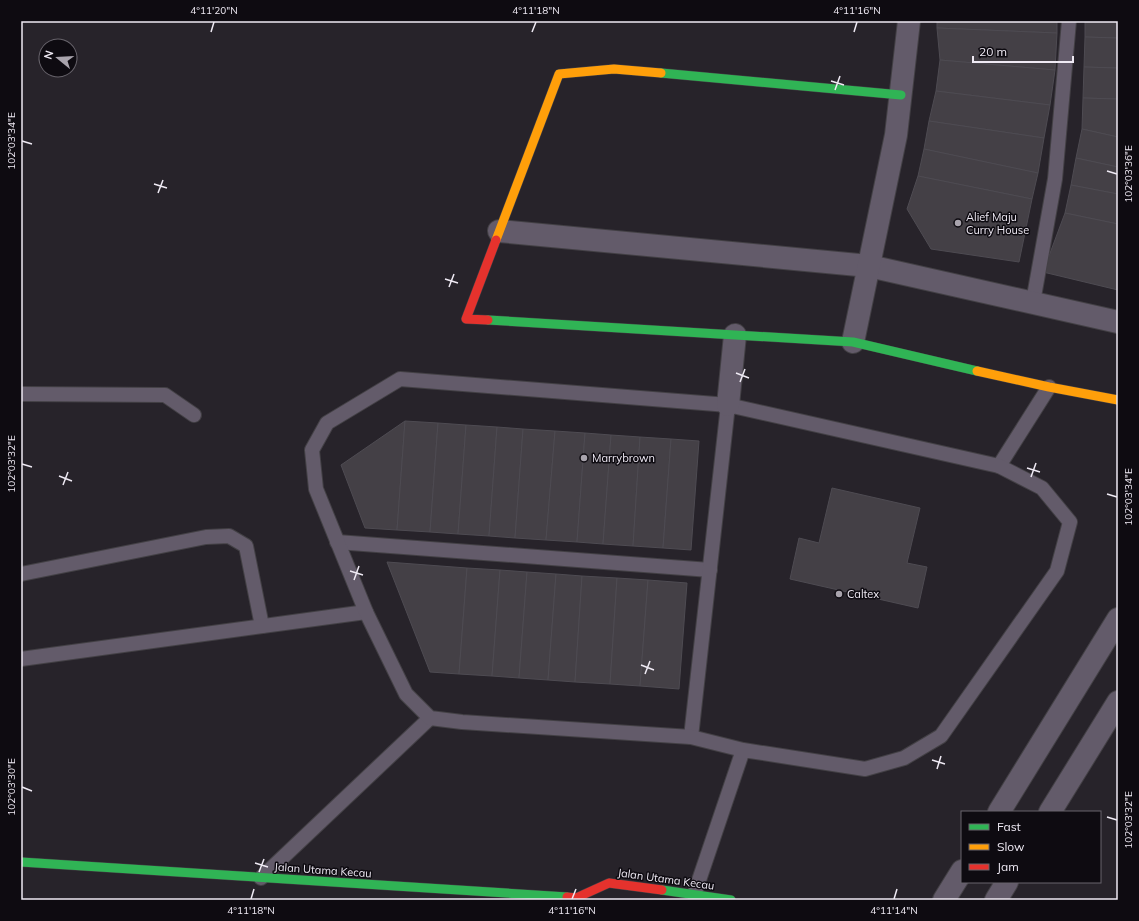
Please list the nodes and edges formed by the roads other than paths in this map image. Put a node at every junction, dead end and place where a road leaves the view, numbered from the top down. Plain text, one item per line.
1 (909, 21) edge
2 (1069, 21) edge
3 (901, 95) junction
4 (499, 231) junction
5 (869, 266) junction
6 (1033, 302) junction
7 (1118, 322) edge
8 (735, 335) junction
9 (853, 342) junction
10 (1049, 387) junction
11 (21, 394) edge
12 (1118, 400) edge
13 (728, 405) junction
14 (194, 415) dead end
15 (999, 466) junction
16 (337, 542) junction
17 (710, 570) junction
18 (21, 574) edge
19 (366, 612) junction
20 (1118, 618) edge
21 (262, 626) junction
22 (21, 659) edge
23 (1118, 702) edge
24 (430, 718) junction
25 (691, 737) junction
26 (743, 750) junction
27 (1000, 811) edge
28 (1051, 811) edge
29 (21, 862) edge
30 (961, 873) edge
31 (261, 878) junction
32 (1006, 883) edge
33 (694, 895) junction
34 (577, 899) edge
35 (731, 900) edge
36 (944, 900) edge
37 (996, 900) edge

1 - 3 street
2 - 6 lane
3 - 4 street
3 - 5 street
4 - 5 street
4 - 8 street
5 - 6 street
5 - 9 street
6 - 7 street
8 - 9 street
8 - 13 street
9 - 10 street
10 - 12 street
10 - 15 lane
11 - 14 lane
13 - 15 lane
13 - 16 lane
13 - 17 lane
15 - 26 lane
16 - 17 lane
16 - 19 lane
17 - 25 lane
18 - 21 lane
19 - 21 lane
19 - 24 lane
20 - 27 street
21 - 22 lane
23 - 28 street
24 - 25 lane
24 - 31 lane
25 - 26 lane
26 - 33 lane
29 - 31 street, Jalan Utama Kecau
30 - 36 street
31 - 34 street, Jalan Utama Kecau
32 - 37 street
33 - 34 street, Jalan Utama Kecau
33 - 35 street, Jalan Utama Kecau

